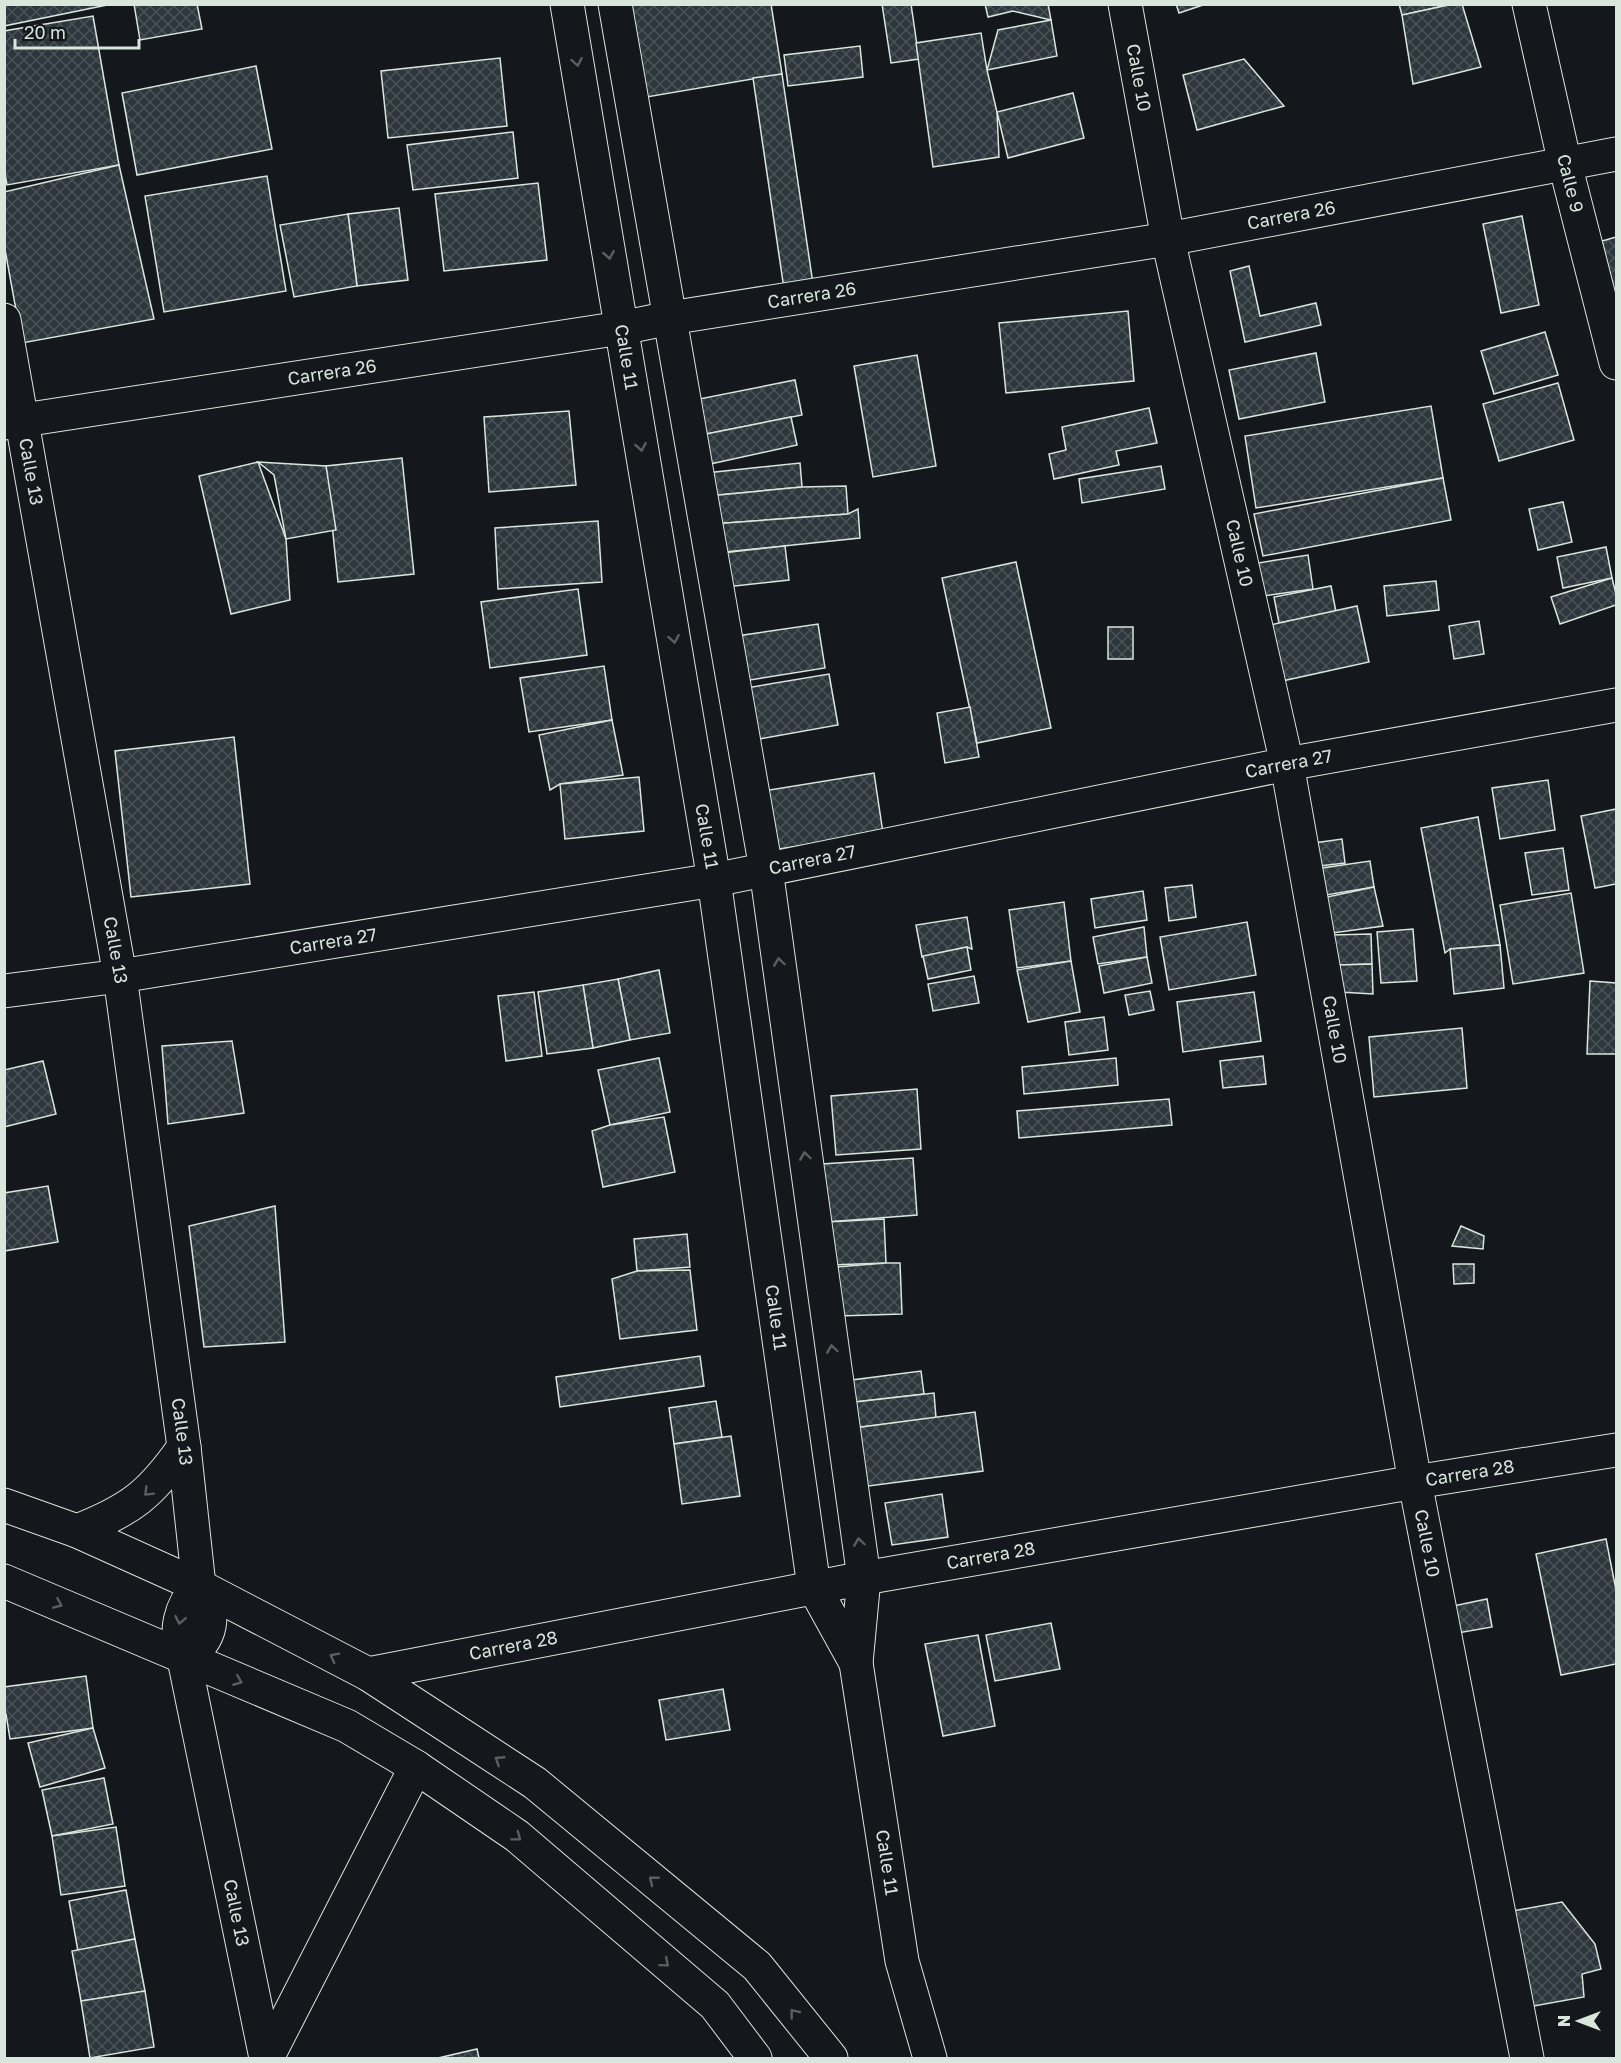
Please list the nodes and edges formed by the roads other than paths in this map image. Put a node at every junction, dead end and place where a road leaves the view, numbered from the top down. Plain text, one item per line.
1 (567, 4) edge
2 (615, 4) edge
3 (1125, 4) edge
4 (1529, 4) edge
5 (1617, 154) edge
6 (1565, 164) junction
7 (1168, 239) junction
8 (670, 318) junction
9 (4, 320) edge
10 (621, 328) junction
11 (1617, 363) edge
12 (13, 422) edge
13 (1617, 705) edge
14 (1287, 764) junction
15 (766, 869) junction
16 (714, 880) junction
17 (120, 976) junction
18 (4, 991) edge
19 (184, 1447) junction
20 (1617, 1450) edge
21 (1415, 1482) junction
22 (4, 1504) edge
23 (77, 1531) junction
24 (864, 1578) junction
25 (4, 1581) edge
26 (199, 1586) junction
27 (814, 1587) junction
28 (184, 1659) junction
29 (856, 1663) junction
30 (368, 1674) junction
31 (416, 1767) junction
32 (267, 2058) edge
33 (755, 2058) edge
34 (831, 2058) edge
35 (930, 2058) edge
36 (1527, 2058) edge

1 -> 10 main road, Calle 11
2 - 8 main road, Calle 11
3 - 7 main road, Calle 10
4 - 6 main road, Calle 9
5 - 6 main road, Carrera 26
6 - 7 main road, Carrera 26
6 - 11 main road, Calle 9
7 - 8 main road, Carrera 26
7 - 14 main road, Calle 10
8 - 10 main road, Carrera 26
8 - 15 main road, Calle 11
9 - 12 main road, Calle 13
10 - 12 main road, Carrera 26
10 -> 16 main road, Calle 11
12 - 17 main road, Calle 13
13 - 14 main road, Carrera 27
14 - 15 main road, Carrera 27
14 - 21 main road, Calle 10
15 - 16 main road, Carrera 27
24 -> 15 main road, Calle 11
16 - 17 main road, Carrera 27
16 - 27 main road, Calle 11
17 - 18 main road, Carrera 27
17 - 19 main road, Calle 13
19 -> 23 main road
19 - 26 main road, Calle 13
20 - 21 main road, Carrera 28
21 - 24 main road, Carrera 28
21 - 36 main road, Calle 10
22 - 23 main road
23 - 26 main road
24 - 27 main road, Carrera 28
24 - 29 main road, Calle 11
25 -> 28 main road
26 - 28 main road, Calle 13
30 -> 26 main road
27 - 29 main road, Calle 11
27 - 30 main road, Carrera 28
28 -> 31 main road
28 - 32 main road, Calle 13
29 - 35 main road, Calle 11
34 -> 30 main road
31 - 32 main road
31 -> 33 main road

